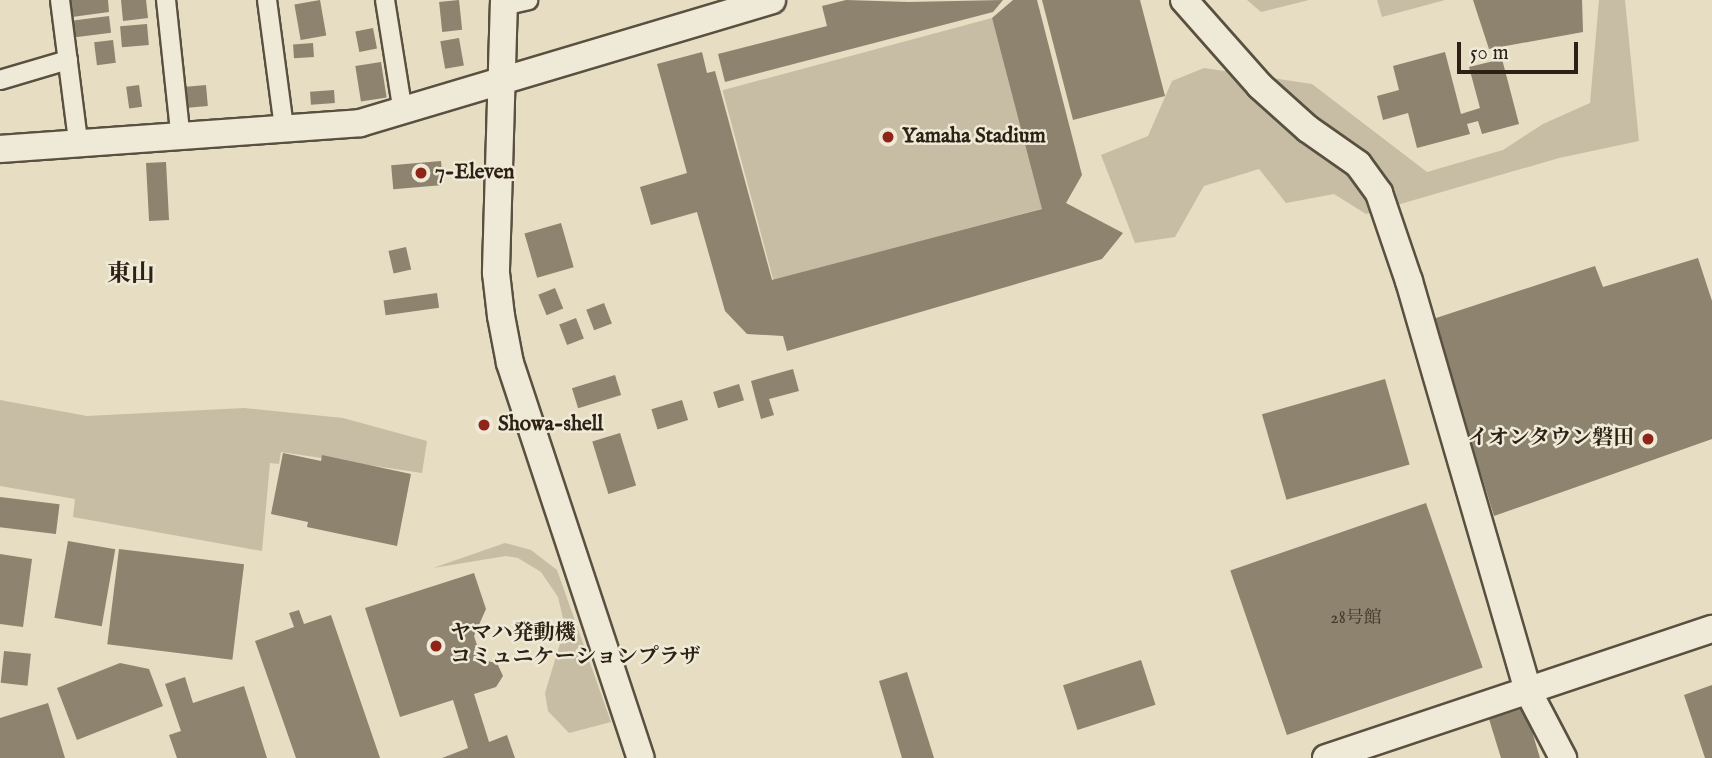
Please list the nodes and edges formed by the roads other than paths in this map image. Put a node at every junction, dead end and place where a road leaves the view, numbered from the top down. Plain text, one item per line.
1 (60, 0) edge
2 (185, 0) edge
3 (267, 0) edge
4 (385, 0) edge
5 (772, 0) edge
6 (1184, 0) edge
7 (166, 1) edge
8 (512, 2) edge
9 (68, 60) junction
10 (0, 80) edge
11 (504, 80) junction
12 (403, 113) junction
13 (284, 127) junction
14 (180, 132) junction
15 (78, 141) junction
16 (0, 149) edge
17 (1712, 629) edge
18 (1528, 691) junction
19 (641, 758) edge
20 (1326, 758) edge
21 (1563, 758) edge

1 - 9 street
2 - 7 street
3 - 13 street
4 - 12 street
5 - 11 street
6 - 18 street
7 - 14 street
8 - 11 street
9 - 10 street
9 - 15 street
11 - 12 street
11 - 19 street
12 - 13 street
13 - 14 street
14 - 15 street
15 - 16 street
17 - 18 street
18 - 20 street
18 - 21 street

